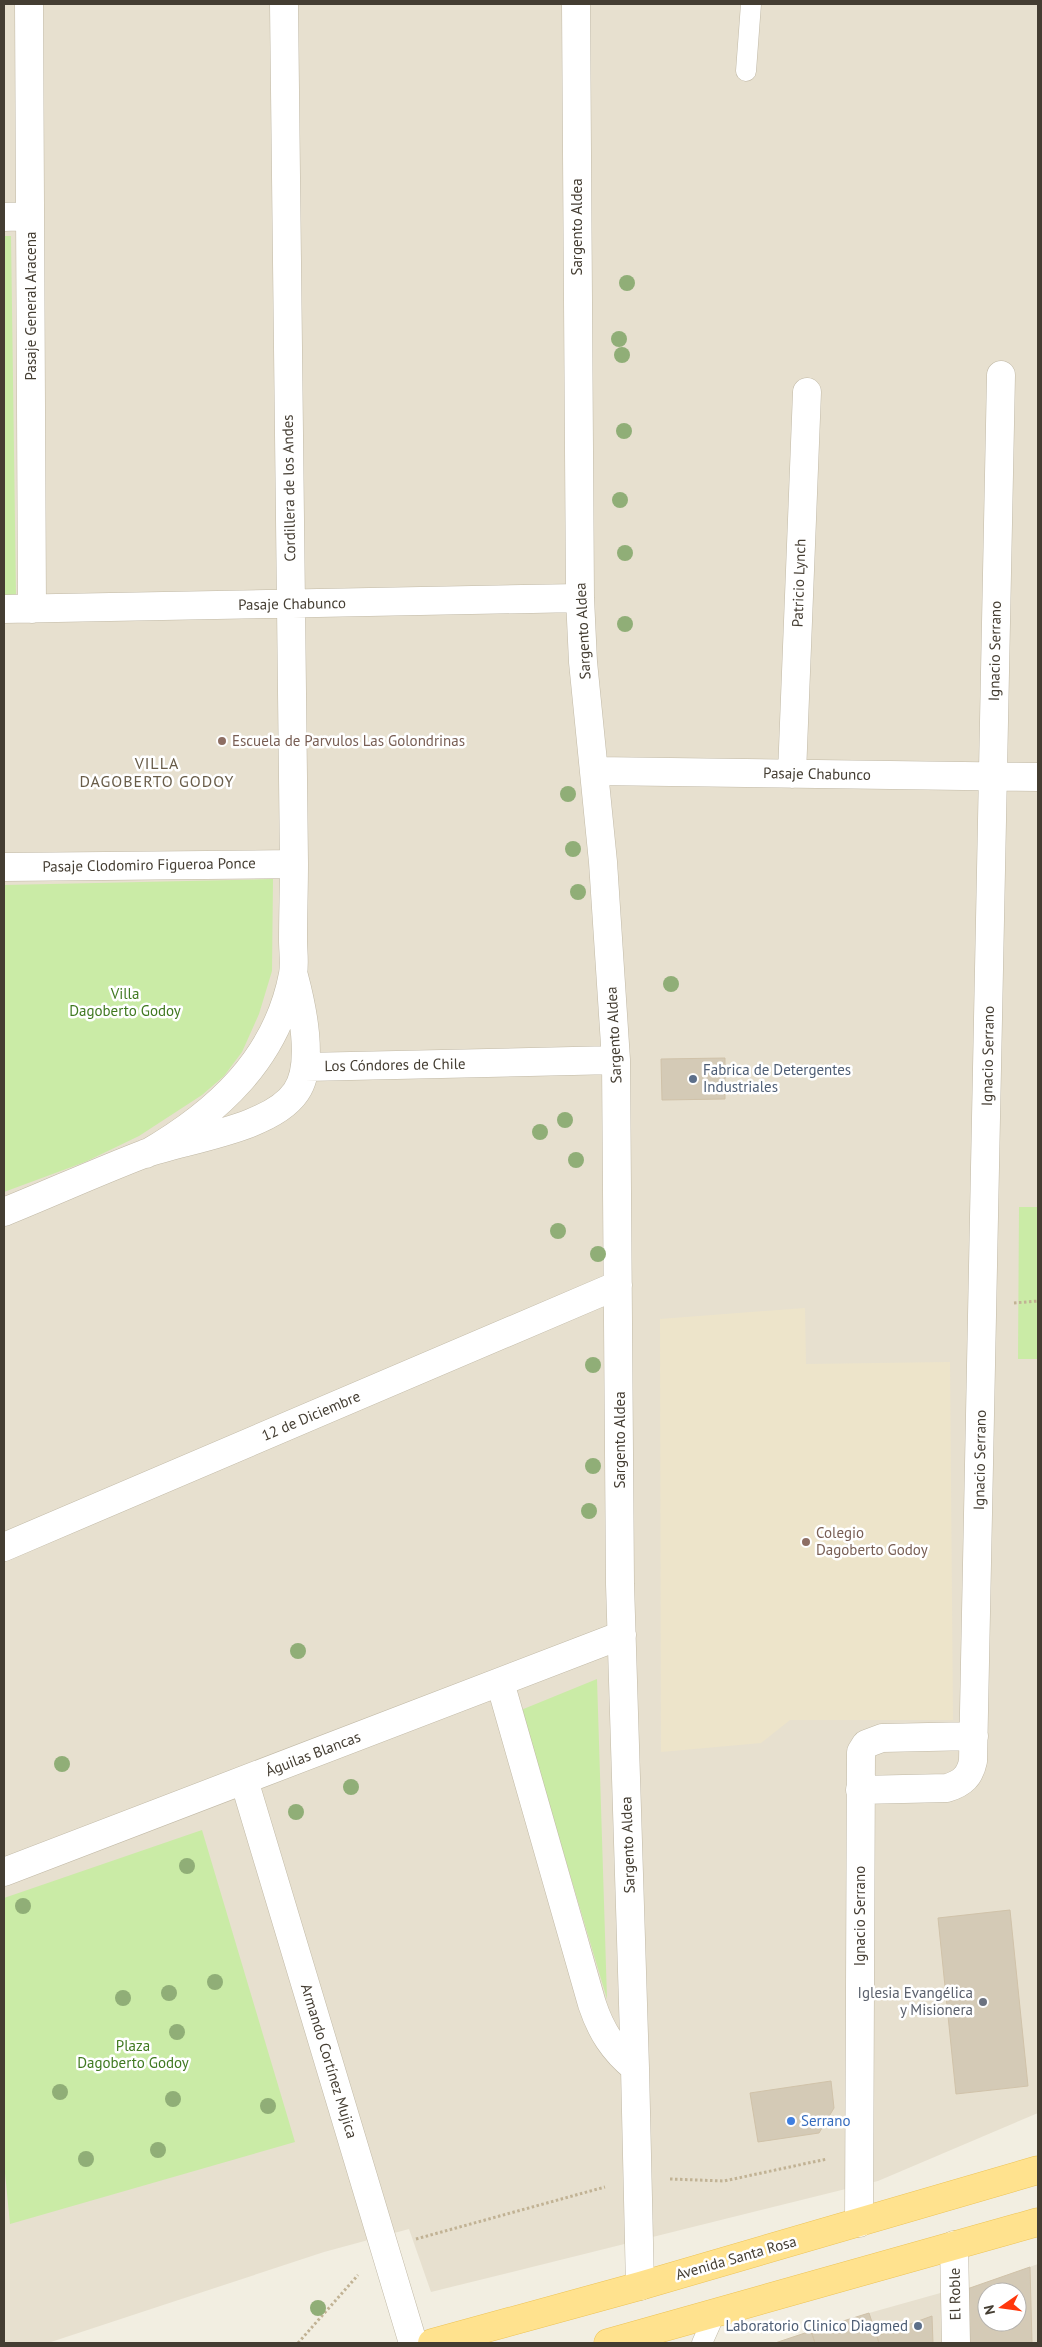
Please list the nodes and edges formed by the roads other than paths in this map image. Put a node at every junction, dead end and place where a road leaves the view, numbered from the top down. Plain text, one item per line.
1 (29, 4) edge
2 (284, 4) edge
3 (576, 4) edge
4 (751, 4) edge
5 (746, 71) dead end
6 (17, 216) edge
7 (1001, 375) dead end
8 (807, 392) dead end
9 (580, 598) junction
10 (290, 604) junction
11 (4, 609) edge
12 (32, 609) junction
13 (596, 771) junction
14 (792, 774) junction
15 (993, 776) junction
16 (1038, 777) edge
17 (294, 864) junction
18 (4, 867) edge
19 (293, 973) junction
20 (258, 1056) joint
21 (616, 1060) junction
22 (305, 1067) junction
23 (146, 1154) junction
24 (4, 1212) edge
25 (618, 1285) junction
26 (4, 1547) edge
27 (622, 1635) junction
28 (500, 1682) junction
29 (974, 1736) junction
30 (244, 1780) junction
31 (860, 1790) junction
32 (4, 1872) edge
33 (635, 2068) junction
34 (1037, 2170) edge
35 (1036, 2222) edge
36 (859, 2223) junction
37 (954, 2245) junction
38 (640, 2286) junction
39 (715, 2314) junction
40 (413, 2343) edge
41 (432, 2343) edge
42 (608, 2343) edge
43 (702, 2343) edge
44 (956, 2343) edge

1 - 6 street, Pasaje General Aracena
2 - 10 street, Cordillera de los Andes
3 - 9 street, Sargento Aldea
4 - 5 lane
6 - 12 street, Pasaje General Aracena
7 - 15 street, Ignacio Serrano
8 - 14 street, Patricio Lynch
9 - 10 street, Pasaje Chabunco
9 - 13 street, Sargento Aldea
10 - 12 street, Pasaje Chabunco
10 - 17 street, Cordillera de los Andes
11 - 12 street, Pasaje Chabunco
13 - 14 street, Pasaje Chabunco
13 - 21 street, Sargento Aldea
14 - 15 street, Pasaje Chabunco
15 - 16 street, Pasaje Chabunco
15 - 29 street, Ignacio Serrano
17 - 18 street, Pasaje Clodomiro Figueroa Ponce
17 - 19 street, Cordillera de los Andes
19 - 20 street, Cordillera de los Andes
19 - 22 street, Cordillera de los Andes
20 - 23 street, Los Cóndores de Chile
21 - 22 street, Los Cóndores de Chile
21 - 25 street, Sargento Aldea
22 - 23 street, Los Cóndores de Chile
23 - 24 street, Los Cóndores de Chile
25 - 26 street, 12 de Diciembre
25 - 27 street, Sargento Aldea
27 - 28 street, Águilas Blancas
27 - 33 street, Sargento Aldea
28 - 30 street, Águilas Blancas
28 - 33 street
29 - 31 street, Ignacio Serrano
29 - 31 street, Ignacio Serrano
30 - 32 street, Águilas Blancas
30 - 40 street, Armando Cortínez Mujica
31 - 36 street, Ignacio Serrano
33 - 38 street, Sargento Aldea
34 - 36 main road, Avenida Santa Rosa
35 - 37 main road
36 - 38 main road, Avenida Santa Rosa
37 - 39 main road
37 - 44 street, El Roble
38 - 41 main road, Avenida Santa Rosa
39 - 42 main road
39 - 43 lane

